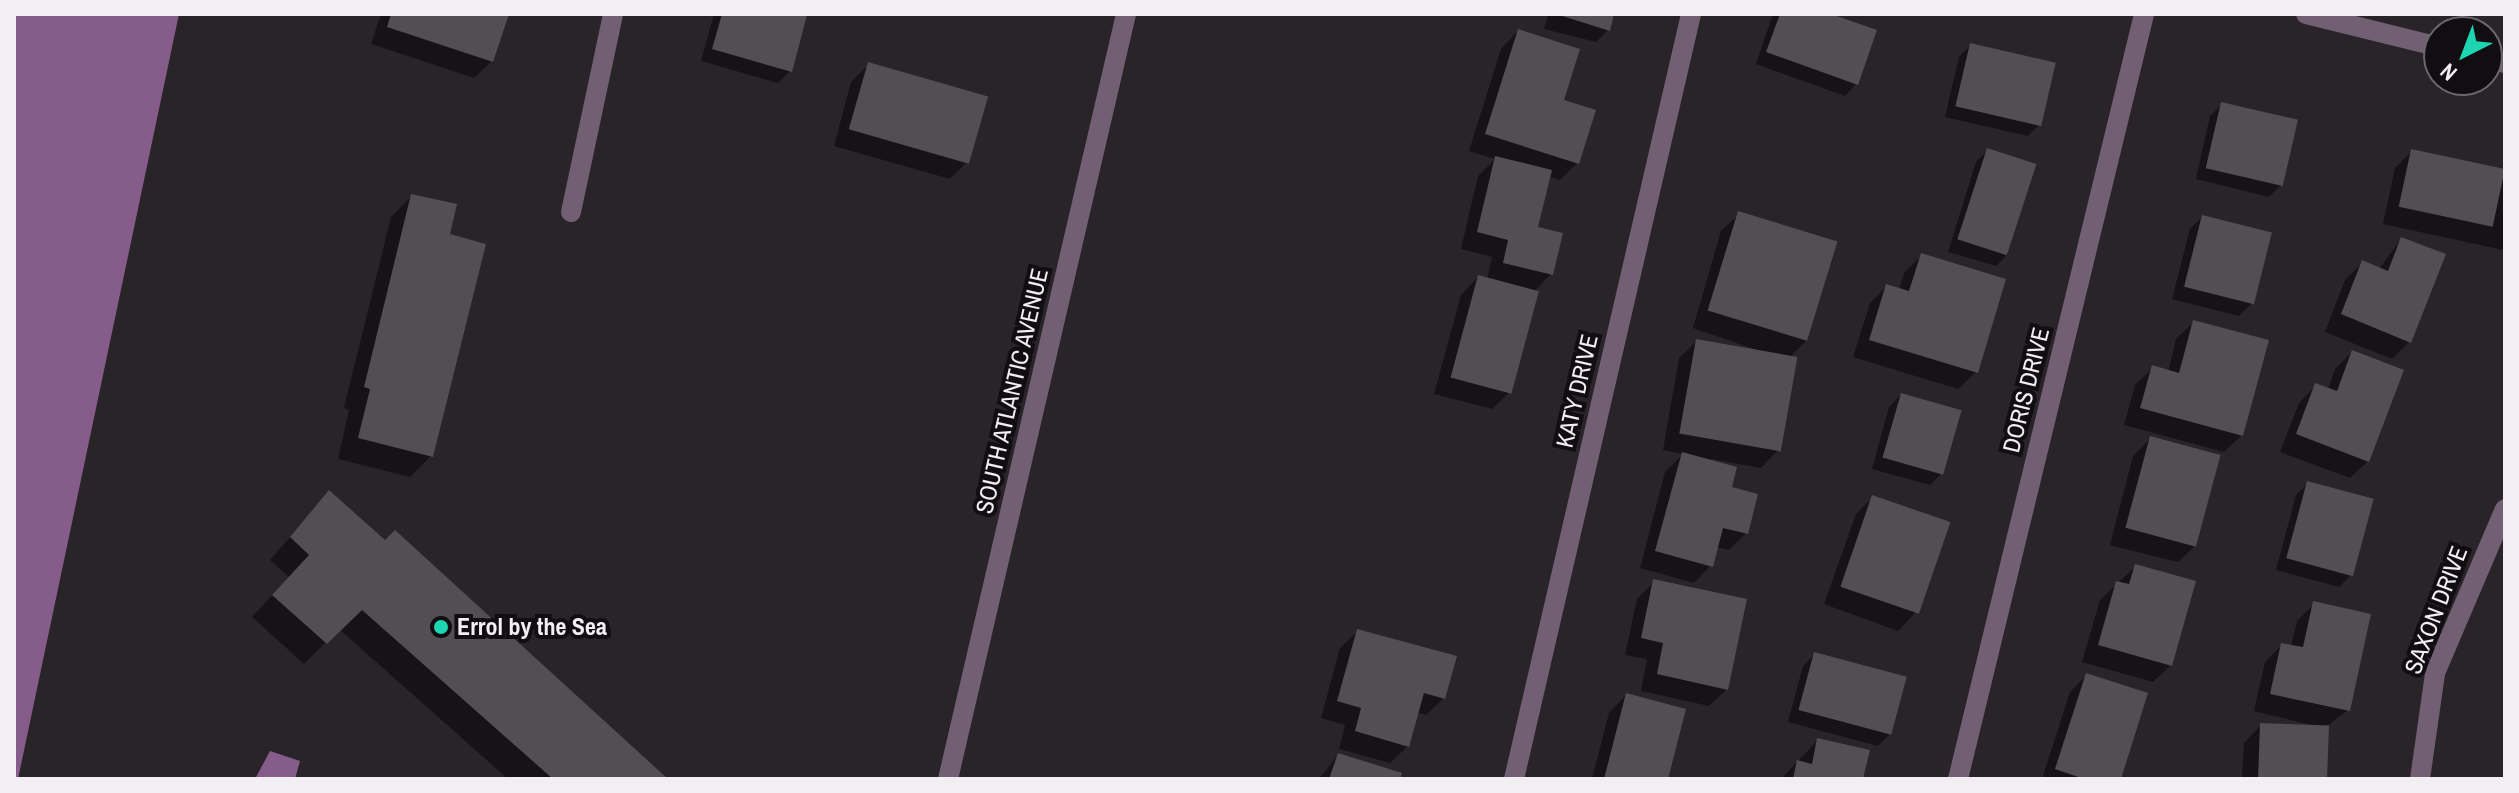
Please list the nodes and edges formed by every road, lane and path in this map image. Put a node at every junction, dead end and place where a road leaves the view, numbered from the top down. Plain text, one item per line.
1 (613, 14) edge
2 (1126, 14) edge
3 (1691, 14) edge
4 (2144, 14) edge
5 (2306, 14) edge
6 (2423, 43) edge
7 (571, 212) dead end
8 (2505, 509) edge
9 (948, 779) edge
10 (1514, 779) edge
11 (1958, 779) edge
12 (2420, 779) edge

1 - 7 street
2 - 9 street, SOUTH ATLANTIC AVENUE
3 - 10 street, KATY DRIVE
4 - 11 street, DORIS DRIVE
5 - 6 street
8 - 12 street, SAXON DRIVE

